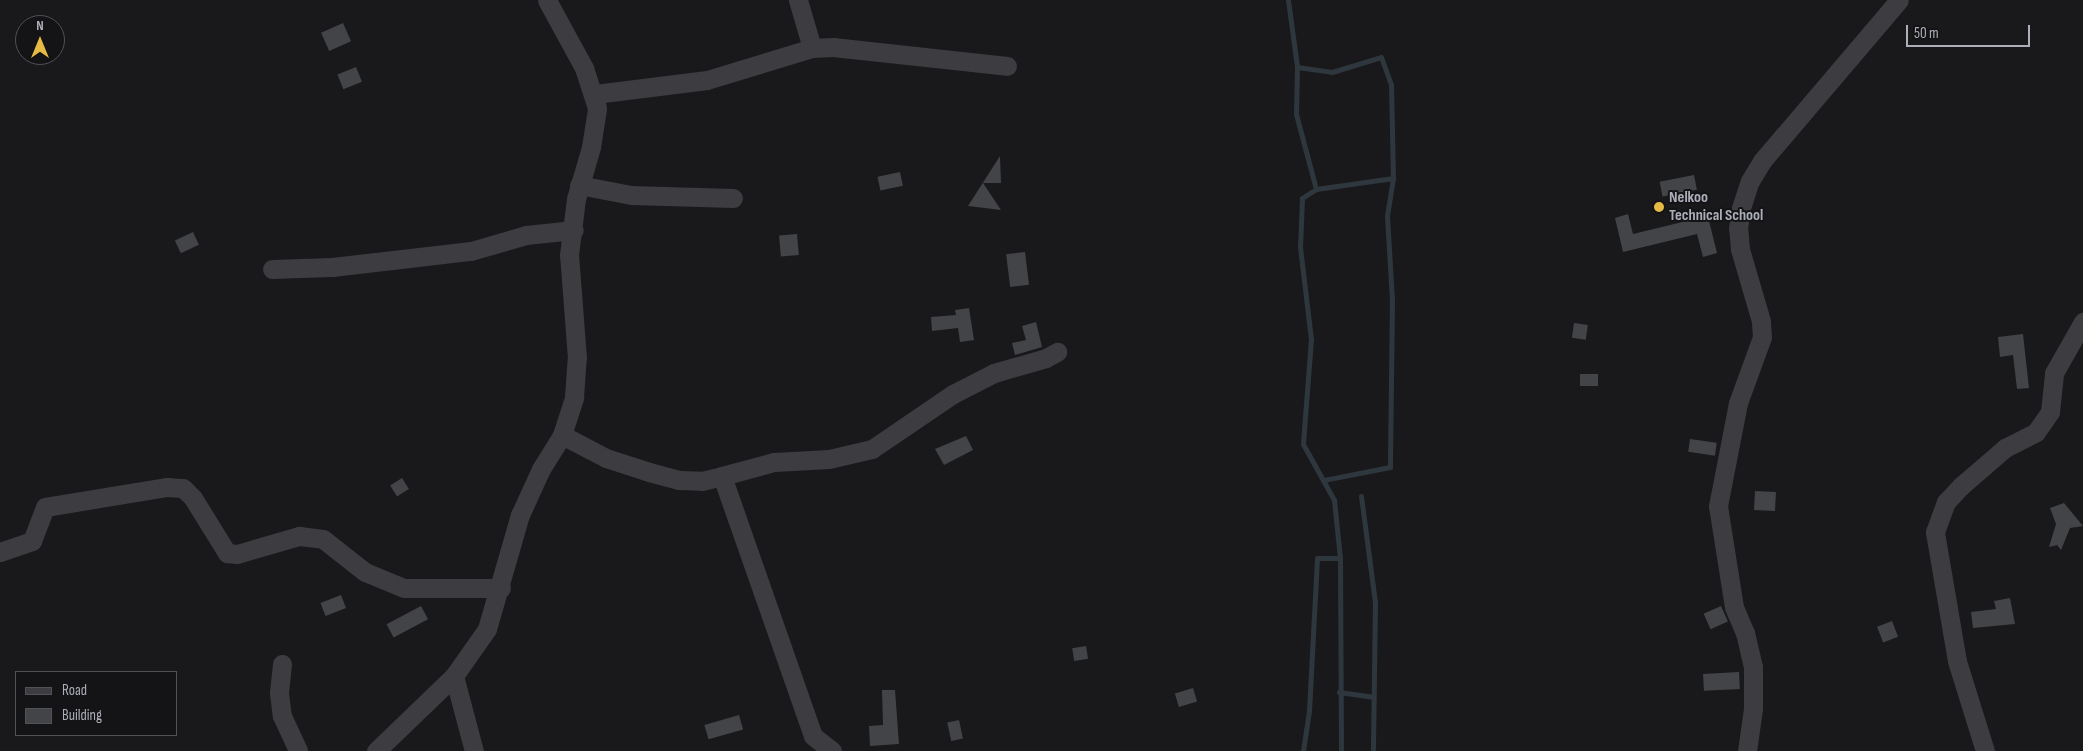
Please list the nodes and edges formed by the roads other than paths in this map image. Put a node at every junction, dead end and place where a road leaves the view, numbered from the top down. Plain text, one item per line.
1 (548, 0) edge
2 (798, 0) edge
3 (1899, 0) edge
4 (812, 48) junction
5 (1007, 66) dead end
6 (595, 94) junction
7 (579, 185) junction
8 (733, 198) dead end
9 (574, 230) junction
10 (272, 268) dead end
11 (2083, 322) edge
12 (1057, 352) dead end
13 (562, 435) junction
14 (722, 476) junction
15 (0, 552) edge
16 (501, 588) junction
17 (282, 664) dead end
18 (454, 676) junction
19 (298, 751) edge
20 (376, 751) edge
21 (474, 751) edge
22 (832, 751) edge
23 (1747, 751) edge
24 (1985, 751) edge

1 - 6 street
2 - 4 street
3 - 23 street
4 - 5 street
4 - 6 street
6 - 7 street
7 - 8 street
7 - 9 street
9 - 10 street
9 - 13 street
11 - 24 street
12 - 14 street
13 - 14 street
13 - 16 street
14 - 22 street
15 - 16 street
16 - 18 street
17 - 19 street
18 - 20 street
18 - 21 street

